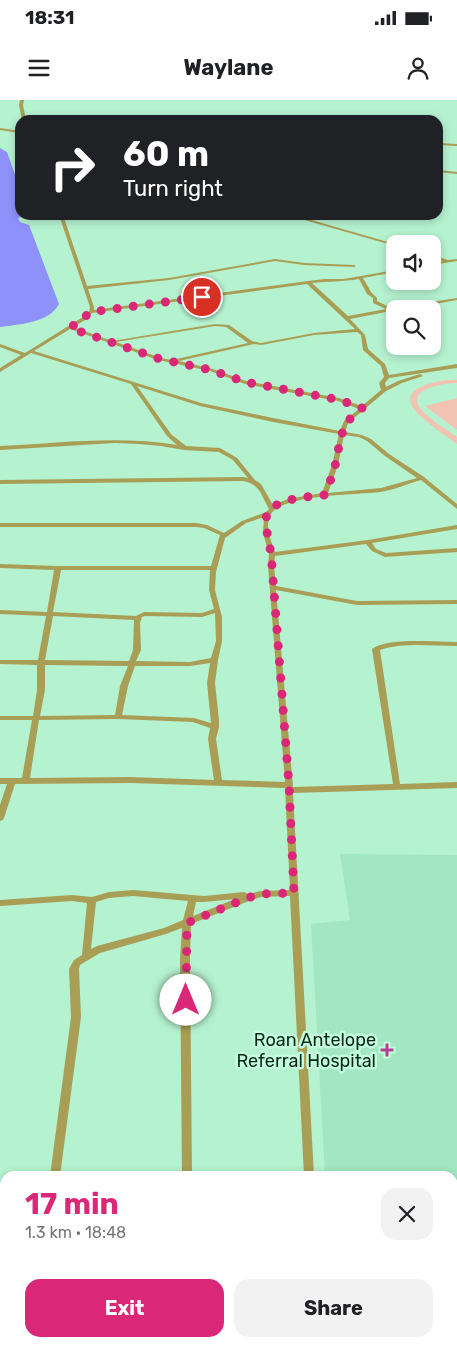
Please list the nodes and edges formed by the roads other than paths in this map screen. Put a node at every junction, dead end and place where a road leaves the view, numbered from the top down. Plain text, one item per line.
1 (22, 100) edge
2 (23, 115) edge
3 (11, 126) dead end
4 (1, 130) edge
5 (15, 131) edge
6 (443, 145) edge
7 (457, 146) edge
8 (443, 172) edge
9 (457, 173) edge
10 (62, 220) edge
11 (307, 220) edge
12 (386, 242) edge
13 (441, 259) edge
14 (457, 260) edge
15 (448, 261) junction
16 (441, 262) edge
17 (354, 266) dead end
18 (386, 273) edge
19 (360, 277) junction
20 (308, 282) junction
21 (86, 288) junction
22 (457, 299) edge
23 (441, 302) edge
24 (386, 306) edge
25 (386, 311) edge
26 (91, 312) junction
27 (347, 318) junction
28 (70, 328) junction
29 (359, 330) junction
30 (112, 341) junction
31 (255, 343) junction
32 (0, 346) edge
33 (28, 354) junction
34 (172, 362) junction
35 (457, 366) edge
36 (0, 370) edge
37 (457, 371) edge
38 (387, 377) junction
39 (133, 384) junction
40 (384, 390) junction
41 (362, 408) junction
42 (342, 432) junction
43 (0, 448) edge
44 (184, 448) junction
45 (422, 478) junction
46 (253, 481) junction
47 (0, 482) edge
48 (324, 495) junction
49 (457, 507) edge
50 (269, 511) junction
51 (0, 525) edge
52 (457, 527) edge
53 (224, 535) junction
54 (368, 542) junction
55 (457, 550) edge
56 (272, 554) junction
57 (0, 566) edge
58 (58, 568) junction
59 (214, 568) junction
60 (274, 588) junction
61 (457, 602) edge
62 (218, 610) junction
63 (0, 612) edge
64 (49, 614) junction
65 (138, 618) junction
66 (457, 644) edge
67 (214, 660) junction
68 (0, 662) edge
69 (41, 662) junction
70 (133, 663) junction
71 (118, 717) junction
72 (0, 718) edge
73 (36, 718) junction
74 (215, 727) junction
75 (0, 780) edge
76 (12, 780) junction
77 (26, 780) junction
78 (218, 782) junction
79 (457, 785) edge
80 (289, 787) junction
81 (398, 787) junction
82 (0, 818) edge
83 (294, 893) junction
84 (261, 894) junction
85 (193, 898) junction
86 (92, 900) junction
87 (0, 903) edge
88 (187, 923) junction
89 (86, 956) junction
90 (56, 1171) edge
91 (187, 1171) edge
92 (309, 1171) edge

1 - 2 street
3 - 4 street
4 - 5 street
6 - 7 street
8 - 9 street
10 - 21 street
11 - 12 street
13 - 15 street
14 - 15 street
15 - 16 street
17 - 21 street
18 - 19 street
19 - 20 street
19 - 24 street
20 - 26 street
20 - 27 street
21 - 26 street
22 - 23 street
25 - 27 street
26 - 28 street
27 - 29 street
28 - 30 street
28 - 33 street
29 - 31 street
29 - 38 street
30 - 31 street
30 - 34 street
31 - 34 street
32 - 33 street
33 - 36 street
33 - 39 street
34 - 41 street
35 - 38 street
37 - 40 street
38 - 40 street
39 - 42 street
39 - 44 street
40 - 41 street
41 - 42 street
42 - 45 street
42 - 48 street
43 - 44 street
44 - 46 street
45 - 48 street
45 - 49 street
46 - 47 street
46 - 50 street
48 - 50 street
50 - 53 street
50 - 56 street
51 - 53 street
52 - 54 street
53 - 59 street
54 - 55 street
54 - 56 street
56 - 60 street
57 - 58 street
58 - 59 street
58 - 64 street
59 - 62 street
60 - 61 street
60 - 80 street
62 - 65 street
62 - 67 street
63 - 64 street
64 - 65 street
64 - 69 street
65 - 70 street
66 - 81 street
67 - 70 street
67 - 74 street
68 - 69 street
69 - 70 street
69 - 73 street
70 - 71 street
71 - 73 street
71 - 74 street
72 - 73 street
73 - 77 street
74 - 78 street
75 - 76 street
76 - 77 street
76 - 82 street
77 - 78 street
78 - 80 street
79 - 81 street
80 - 81 street
80 - 83 street
83 - 84 street
83 - 92 street
84 - 85 street
84 - 88 street
85 - 86 street
85 - 88 street
86 - 87 street
86 - 89 street
88 - 89 street
88 - 91 street
89 - 90 street

